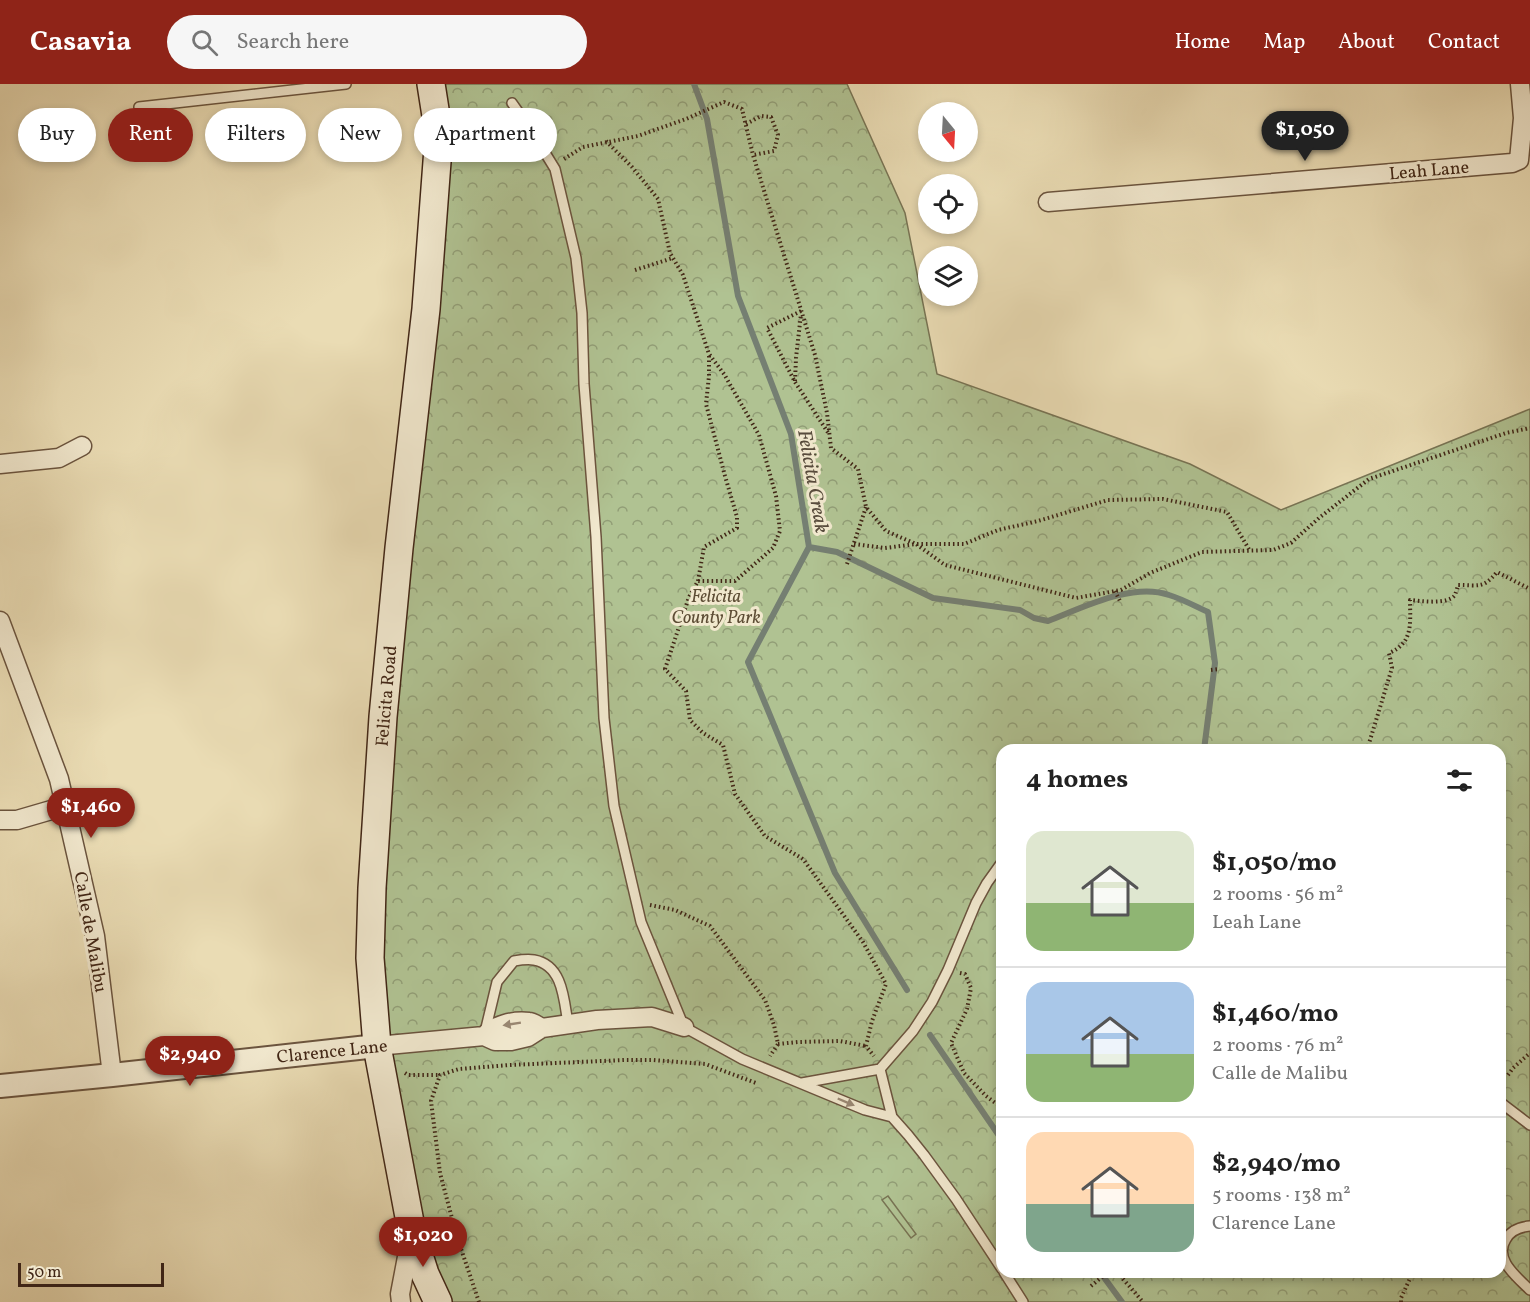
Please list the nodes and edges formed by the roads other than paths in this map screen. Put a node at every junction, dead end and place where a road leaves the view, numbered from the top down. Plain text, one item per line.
1 (346, 84) edge
2 (431, 84) edge
3 (1520, 84) edge
4 (512, 103) dead end
5 (139, 107) dead end
6 (1048, 202) dead end
7 (82, 446) dead end
8 (0, 464) edge
9 (0, 621) edge
10 (65, 806) junction
11 (0, 820) edge
12 (996, 870) edge
13 (568, 1024) junction
14 (684, 1027) junction
15 (484, 1036) junction
16 (376, 1046) junction
17 (881, 1068) junction
18 (112, 1075) junction
19 (802, 1083) junction
20 (0, 1086) edge
21 (1506, 1107) edge
22 (892, 1117) junction
23 (1530, 1125) edge
24 (1530, 1226) edge
25 (412, 1233) junction
26 (1506, 1239) edge
27 (996, 1260) edge
28 (1506, 1263) edge
29 (1008, 1278) edge
30 (1530, 1290) edge
31 (401, 1302) edge
32 (438, 1302) edge
33 (1023, 1302) edge

1 - 5 lane
2 - 16 main road, Felicita Road
3 - 6 street, Leah Lane
4 - 14 lane
7 - 8 street
9 - 10 street, Calle de Malibu
10 - 11 street
10 - 18 street, Calle de Malibu
12 - 17 lane
13 - 14 street, Clarence Lane
13 - 15 street, Clarence Lane
13 - 15 lane
14 - 19 lane
15 - 16 street, Clarence Lane
16 - 18 street, Clarence Lane
16 - 25 main road, Felicita Road
17 - 19 lane
17 - 22 lane
18 - 20 street, Clarence Lane
19 -> 22 lane
21 - 23 lane
22 - 27 lane
24 - 26 lane
25 - 31 street
25 - 32 main road, Felicita Road
28 - 30 lane
29 - 33 lane

